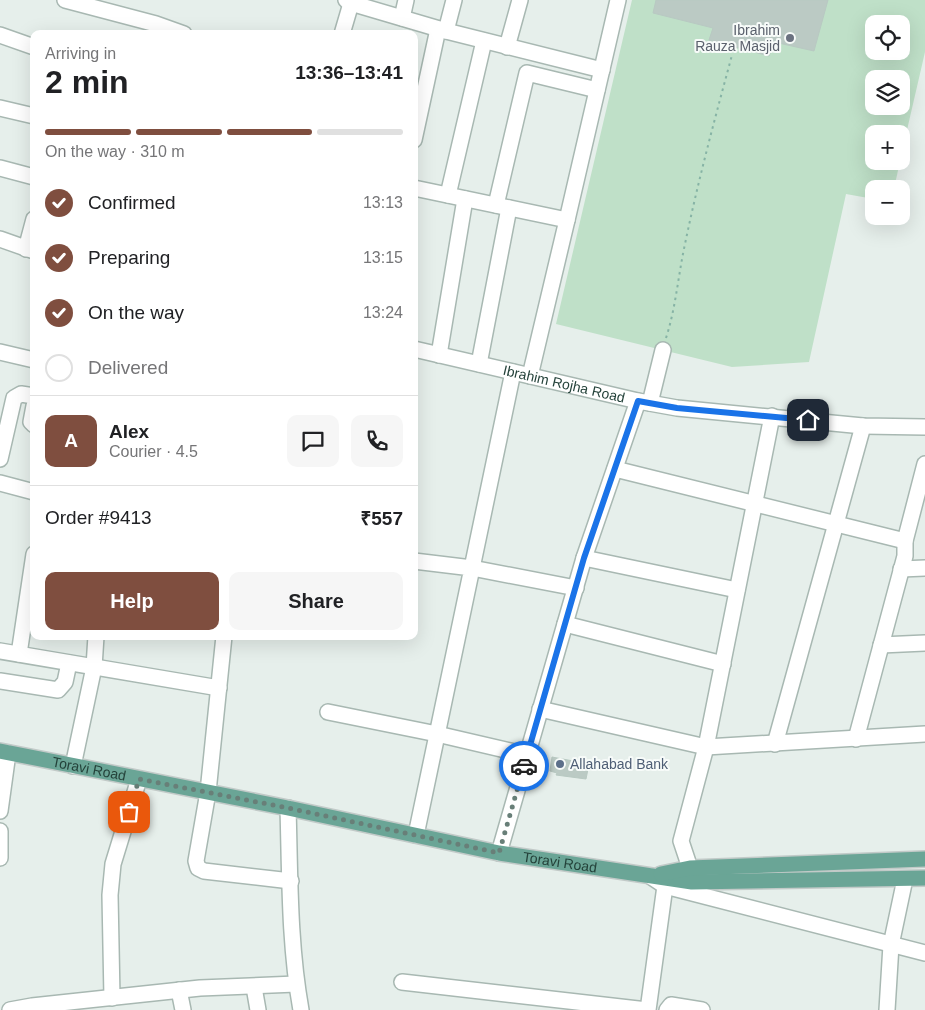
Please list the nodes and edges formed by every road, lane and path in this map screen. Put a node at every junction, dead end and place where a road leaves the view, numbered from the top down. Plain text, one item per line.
1 (65, 0) edge
2 (406, 0) edge
3 (454, 0) edge
4 (520, 0) edge
5 (618, 0) edge
6 (350, 1) edge
7 (402, 18) junction
8 (173, 30) edge
9 (343, 30) edge
10 (442, 30) junction
11 (0, 35) edge
12 (484, 41) junction
13 (30, 46) edge
14 (508, 47) junction
15 (732, 55) dead end
16 (602, 70) junction
17 (597, 90) junction
18 (418, 103) edge
19 (0, 108) edge
20 (30, 115) edge
21 (0, 168) edge
22 (30, 176) edge
23 (418, 189) edge
24 (448, 196) junction
25 (465, 199) junction
26 (503, 207) junction
27 (567, 220) junction
28 (0, 239) edge
29 (30, 250) edge
30 (418, 350) edge
31 (663, 350) joint
32 (0, 352) edge
33 (439, 355) junction
34 (30, 359) edge
35 (479, 364) junction
36 (513, 372) junction
37 (530, 376) junction
38 (30, 395) edge
39 (644, 402) junction
40 (772, 416) junction
41 (863, 426) junction
42 (925, 427) edge
43 (0, 459) edge
44 (925, 464) edge
45 (615, 469) junction
46 (0, 483) edge
47 (30, 491) edge
48 (755, 504) junction
49 (836, 524) junction
50 (906, 541) junction
51 (584, 558) junction
52 (418, 561) edge
53 (472, 568) junction
54 (925, 568) edge
55 (901, 569) junction
56 (30, 581) edge
57 (576, 588) junction
58 (737, 590) junction
59 (565, 624) junction
60 (96, 640) edge
61 (224, 640) edge
62 (925, 643) edge
63 (881, 645) junction
64 (0, 651) edge
65 (19, 654) junction
66 (69, 663) junction
67 (723, 664) junction
68 (94, 667) junction
69 (0, 681) edge
70 (219, 688) junction
71 (540, 709) junction
72 (328, 712) dead end
73 (437, 734) junction
74 (925, 734) edge
75 (856, 739) junction
76 (776, 744) junction
77 (706, 748) junction
78 (4, 752) edge
79 (527, 755) junction
80 (73, 766) junction
81 (139, 779) junction
82 (208, 792) junction
83 (288, 808) junction
84 (0, 811) edge
85 (0, 831) edge
86 (416, 836) junction
87 (499, 853) junction
88 (0, 858) edge
89 (925, 858) edge
90 (691, 875) junction
91 (650, 876) junction
92 (925, 878) edge
93 (905, 879) junction
94 (291, 881) junction
95 (665, 886) junction
96 (891, 945) junction
97 (925, 953) edge
98 (402, 982) dead end
99 (296, 984) junction
100 (254, 987) junction
101 (179, 990) junction
102 (137, 995) junction
103 (112, 998) junction
104 (89, 1005) edge
105 (10, 1010) edge
106 (140, 1010) edge
107 (183, 1010) edge
108 (258, 1010) edge
109 (301, 1010) edge
110 (648, 1010) edge
111 (667, 1010) edge
112 (702, 1010) edge
113 (887, 1010) edge

1 - 8 street
2 - 7 street
3 - 10 street
4 - 14 street
5 - 16 street
6 - 7 street
6 - 9 street
7 - 10 street
10 - 12 street
10 - 18 street
11 - 13 street
12 - 14 street
12 - 24 street
14 - 16 street
15 - 31 path
16 - 17 street
17 - 26 street
17 - 27 street
19 - 20 street
21 - 22 street
23 - 24 street
24 - 25 street
25 - 26 street
25 - 33 street
26 - 27 street
26 - 35 street
27 - 37 street
28 - 29 street
30 - 33 street, Ibrahim Rojha Road
31 - 39 street
32 - 34 street
33 - 35 street, Ibrahim Rojha Road
35 - 36 street, Ibrahim Rojha Road
36 - 37 street, Ibrahim Rojha Road
36 - 53 street
37 - 39 street, Ibrahim Rojha Road
38 - 43 street
39 - 40 street, Ibrahim Rojha Road
39 - 45 street
40 - 41 street, Ibrahim Rojha Road
40 - 48 street
41 - 42 street, Ibrahim Rojha Road
41 - 49 street
44 - 50 street
45 - 48 street
45 - 51 street
46 - 47 street
48 - 49 street
48 - 58 street
49 - 50 street
49 - 76 street
50 - 55 street
51 - 57 street
51 - 58 street
52 - 53 street
53 - 57 street
53 - 73 street
54 - 55 street
55 - 63 street
56 - 65 street
57 - 59 street
58 - 67 street
59 - 67 street
59 - 71 street
60 - 68 street
61 - 70 street
62 - 63 street
63 - 75 street
64 - 65 street
65 - 66 street
66 - 68 street
66 - 69 street
67 - 77 street
68 - 70 street
68 - 80 street
70 - 82 street
71 - 77 street
71 - 79 street
72 - 73 street
73 - 79 street
73 - 86 street
74 - 75 street
75 - 76 street
76 - 77 street
77 - 90 street
78 - 80 main road, Toravi Road
78 - 84 street
79 - 87 street
80 - 81 main road, Toravi Road
81 - 82 main road, Toravi Road
81 - 103 street
82 - 83 main road, Toravi Road
82 - 94 street
83 - 86 main road, Toravi Road
83 - 94 street
85 - 88 street
86 - 87 main road, Toravi Road
87 - 91 main road, Toravi Road
89 - 90 main road, Toravi Road
90 - 91 main road, Toravi Road
90 - 93 main road, Toravi Road
91 - 95 street
92 - 93 main road, Toravi Road
93 - 96 street
94 - 99 street
95 - 96 street
95 - 110 street
96 - 97 street
96 - 113 street
98 - 110 street
99 - 100 street
99 - 109 street
100 - 101 street
100 - 108 street
101 - 102 street
101 - 107 street
102 - 103 street
102 - 106 street
103 - 104 street
104 - 105 street
111 - 112 street

